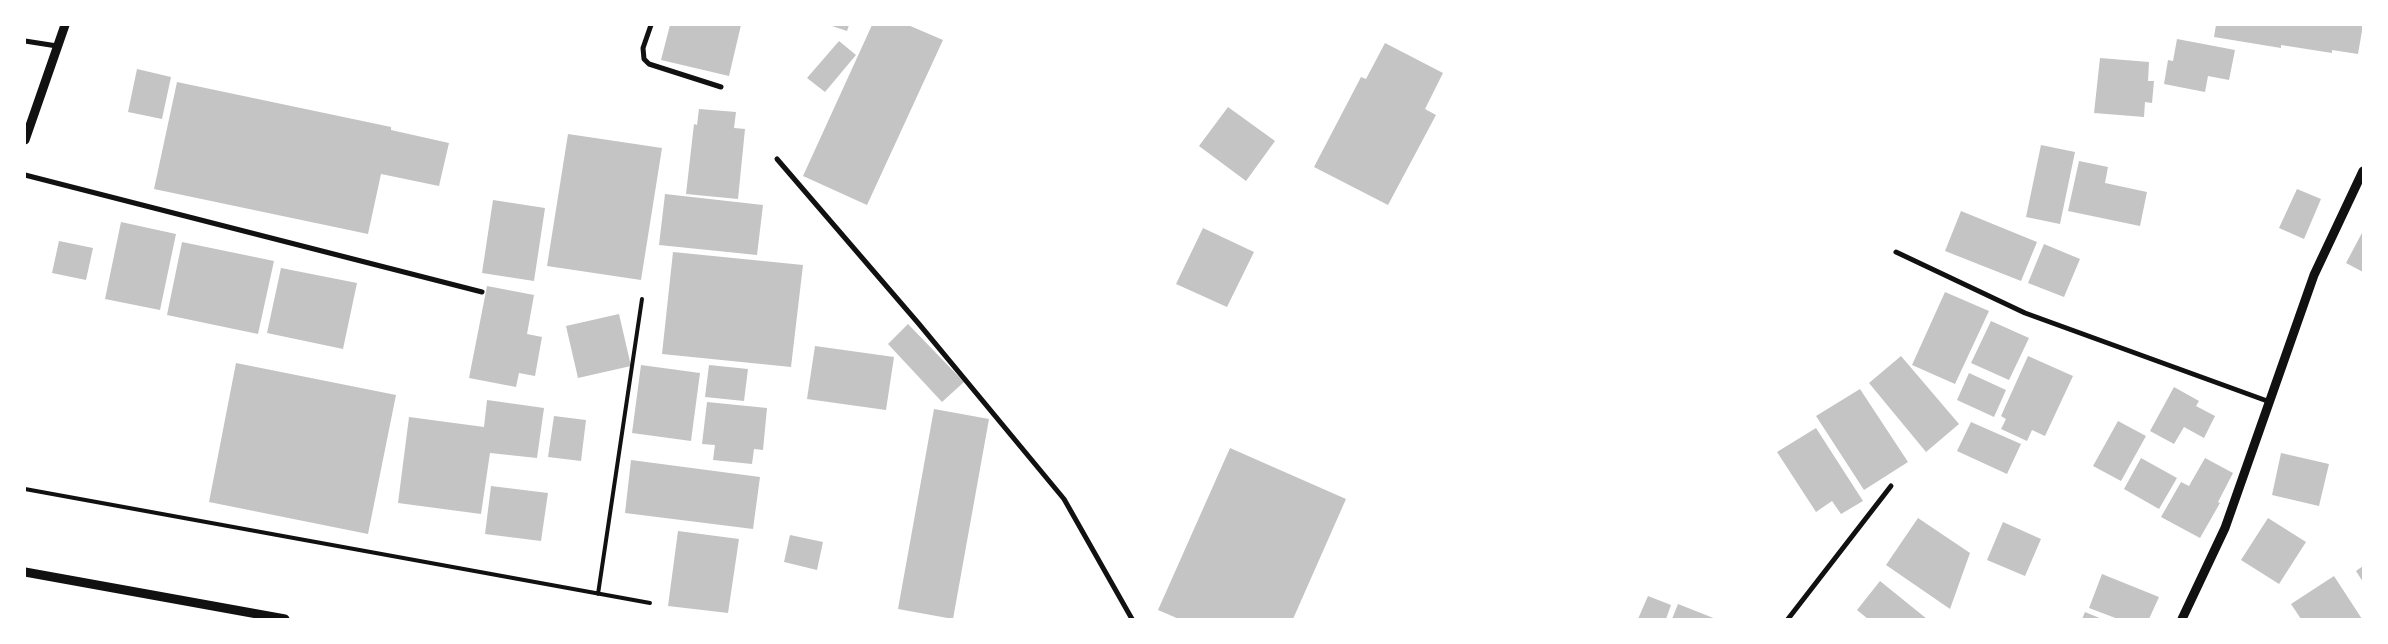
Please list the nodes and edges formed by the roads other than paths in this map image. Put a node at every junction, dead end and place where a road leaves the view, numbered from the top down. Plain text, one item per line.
1 (65, 25) edge
2 (651, 25) edge
3 (25, 41) edge
4 (57, 46) junction
5 (721, 87) dead end
6 (25, 137) edge
7 (776, 160) dead end
8 (2363, 171) edge
9 (25, 175) edge
10 (1896, 252) dead end
11 (482, 292) dead end
12 (642, 299) dead end
13 (2270, 402) junction
14 (1890, 486) dead end
15 (25, 489) edge
16 (25, 572) edge
17 (598, 594) junction
18 (650, 603) dead end
19 (284, 619) edge
20 (1132, 619) edge
21 (1788, 619) edge
22 (2182, 619) edge

1 - 4 street
2 - 5 street
3 - 4 street
4 - 6 street
7 - 20 street
8 - 13 street
9 - 11 street
10 - 13 street
12 - 17 lane
13 - 22 street
14 - 21 street
15 - 17 lane
16 - 19 street
17 - 18 lane

